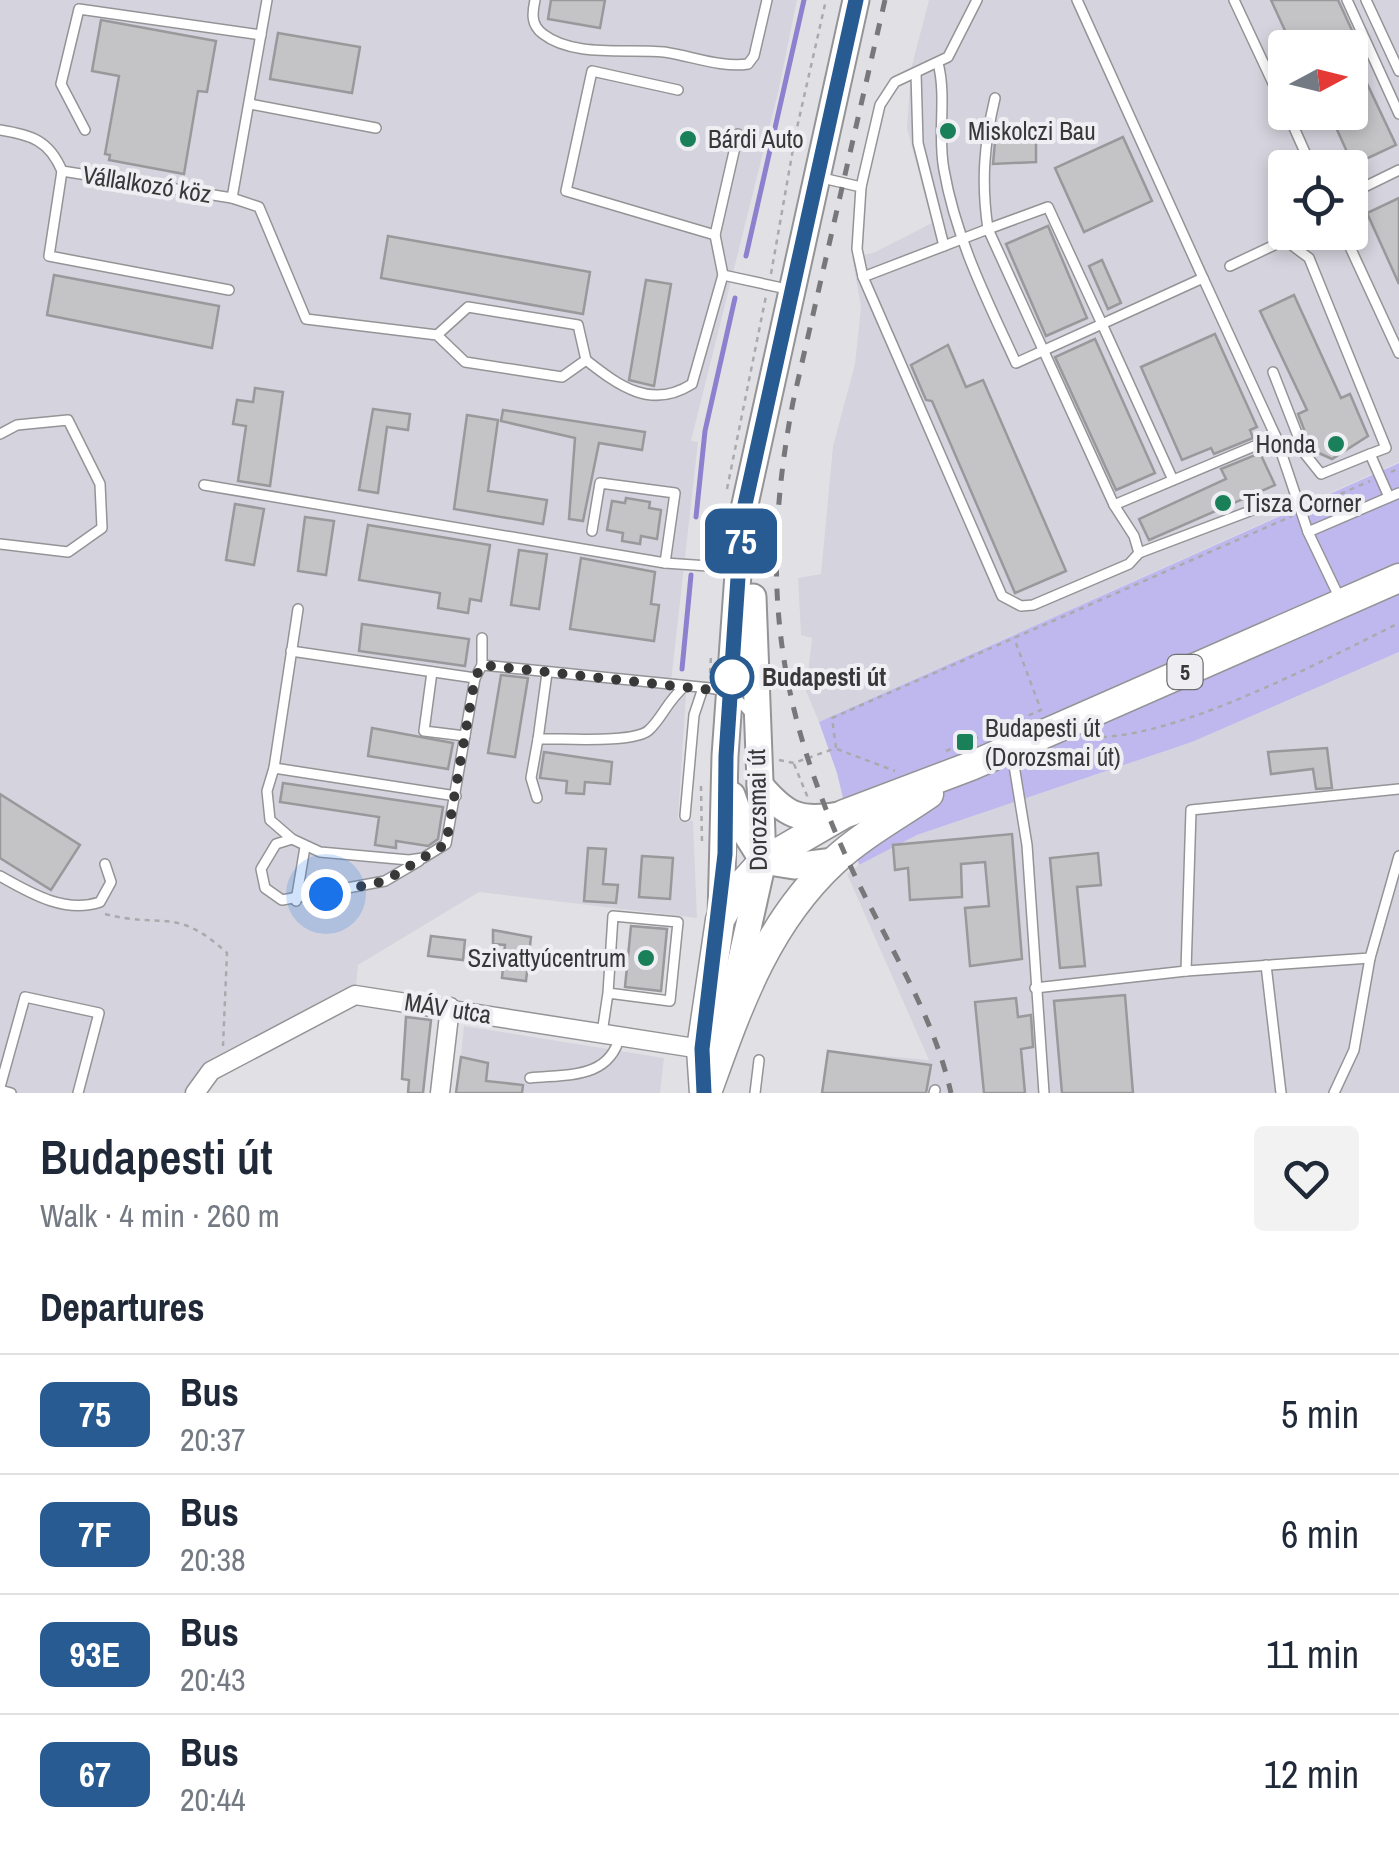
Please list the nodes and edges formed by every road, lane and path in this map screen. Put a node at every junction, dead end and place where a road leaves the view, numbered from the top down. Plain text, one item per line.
1 (267, 0) edge
2 (535, 0) edge
3 (766, 0) edge
4 (856, 0) edge
5 (977, 0) edge
6 (1077, 0) edge
7 (1234, 0) edge
8 (1346, 0) edge
9 (1366, 0) edge
10 (261, 35) junction
11 (938, 63) junction
12 (916, 72) junction
13 (1399, 72) edge
14 (1268, 73) edge
15 (678, 90) dead end
16 (995, 98) dead end
17 (250, 104) junction
18 (1399, 114) edge
19 (376, 128) dead end
20 (0, 130) edge
21 (85, 130) dead end
22 (738, 134) dead end
23 (1399, 170) edge
24 (62, 171) junction
25 (816, 176) junction
26 (1368, 185) edge
27 (861, 188) junction
28 (232, 198) junction
29 (988, 229) junction
30 (714, 235) junction
31 (960, 240) junction
32 (944, 246) junction
33 (1351, 250) edge
34 (1230, 266) dead end
35 (723, 275) junction
36 (864, 277) junction
37 (1203, 278) junction
38 (229, 290) dead end
39 (790, 290) junction
40 (1102, 324) junction
41 (437, 335) junction
42 (1042, 352) junction
43 (1399, 352) edge
44 (586, 360) junction
45 (1273, 372) dead end
46 (0, 434) edge
47 (1276, 437) junction
48 (754, 454) junction
49 (1370, 454) junction
50 (1399, 468) edge
51 (1379, 476) junction
52 (1173, 480) junction
53 (204, 485) dead end
54 (1394, 495) edge
55 (1279, 500) dead end
56 (1114, 505) junction
57 (1299, 513) junction
58 (592, 531) dead end
59 (1308, 532) junction
60 (0, 544) edge
61 (1138, 553) junction
62 (665, 563) junction
63 (740, 568) junction
64 (1399, 578) edge
65 (1342, 604) junction
66 (298, 609) dead end
67 (1399, 623) edge
68 (482, 638) dead end
69 (1014, 638) junction
70 (292, 651) junction
71 (482, 665) junction
72 (432, 672) junction
73 (547, 673) junction
74 (475, 678) junction
75 (685, 686) junction
76 (703, 688) junction
77 (730, 692) junction
78 (754, 720) junction
79 (466, 736) junction
80 (1102, 737) dead end
81 (538, 739) junction
82 (836, 748) junction
83 (1010, 748) junction
84 (936, 757) dead end
85 (773, 760) dead end
86 (972, 766) junction
87 (274, 768) junction
88 (714, 775) junction
89 (904, 775) dead end
90 (760, 785) junction
91 (1399, 789) edge
92 (456, 796) junction
93 (537, 798) dead end
94 (844, 814) junction
95 (685, 816) dead end
96 (292, 840) junction
97 (305, 847) junction
98 (702, 849) dead end
99 (1399, 856) edge
100 (423, 858) junction
101 (763, 861) junction
102 (834, 861) junction
103 (104, 864) dead end
104 (0, 876) edge
105 (296, 900) junction
106 (90, 905) junction
107 (720, 920) junction
108 (1370, 958) junction
109 (1266, 965) junction
110 (1186, 971) junction
111 (1035, 988) junction
112 (608, 993) junction
113 (450, 1008) junction
114 (611, 1035) junction
115 (713, 1046) junction
116 (759, 1060) dead end
117 (219, 1067) junction
118 (530, 1078) dead end
119 (0, 1088) edge
120 (11, 1093) edge
121 (78, 1093) edge
122 (194, 1093) edge
123 (440, 1093) edge
124 (706, 1093) edge
125 (755, 1093) edge
126 (1044, 1093) edge
127 (1280, 1093) edge
128 (1334, 1093) edge

1 - 10 lane, Vállalkozó köz
2 - 3 lane
4 - 25 main road, Dorozsmai út
5 - 11 lane
6 - 37 lane
7 - 14 lane
8 - 18 lane
9 - 13 lane
10 - 17 lane, Vállalkozó köz
10 - 21 lane
11 - 12 lane
11 - 31 lane
12 - 27 lane
12 - 32 lane
15 - 30 lane
16 - 29 lane
17 - 19 lane
17 - 28 lane, Vállalkozó köz
20 - 24 lane, Vállalkozó köz
22 - 30 lane
23 - 26 lane
24 - 28 lane, Vállalkozó köz
24 - 38 lane
25 - 27 lane
25 - 39 main road, Dorozsmai út
27 - 36 lane
28 - 41 lane
29 - 31 lane
29 - 40 lane
29 - 42 lane
30 - 35 lane
31 - 32 lane
31 - 42 lane
32 - 36 lane
33 - 43 lane
34 - 49 lane
35 - 39 lane
35 - 44 lane
36 - 61 lane
37 - 40 lane
37 - 47 lane
39 - 48 main road, Dorozsmai út
40 - 42 lane
40 - 52 lane
41 - 44 lane
41 - 44 lane
42 - 56 lane
45 - 49 lane
46 - 60 lane
47 - 52 lane
47 - 57 lane
48 - 63 main road, Dorozsmai út
48 - 78 main road, Dorozsmai út
49 - 51 lane
50 - 51 path
51 - 54 lane
51 - 57 path
52 - 56 lane
53 - 62 lane
54 - 59 lane
55 - 61 lane
56 - 61 lane
57 - 59 lane
57 - 69 path
58 - 62 lane
59 - 65 lane
62 - 63 lane
63 - 77 main road, Dorozsmai út
64 - 65 main road, 5
65 - 83 main road, 5
66 - 70 lane
67 - 80 path
68 - 71 lane
69 - 82 path
69 - 84 path
70 - 72 lane
70 - 87 lane
71 - 73 lane
71 - 74 lane
72 - 74 lane
72 - 79 lane
73 - 75 lane
73 - 81 lane
74 - 79 lane
75 - 76 lane
75 - 81 lane
76 - 77 lane
76 - 95 lane
77 - 78 lane
77 - 88 main road, Dorozsmai út
78 - 90 main road, Dorozsmai út
79 - 92 lane
81 - 93 lane
82 - 85 path
82 - 89 path
83 - 86 main road, 5
83 - 111 lane
86 - 94 main road, 5
86 - 102 main road, 5
87 - 92 lane
87 - 96 lane
88 - 98 path
88 - 101 main road
88 - 107 main road, Dorozsmai út
90 - 94 main road
90 - 101 main road, Dorozsmai út
91 - 110 lane
92 - 100 lane
94 - 101 main road, 5
96 - 97 lane
96 - 105 lane
97 - 100 lane
97 - 105 lane
99 - 108 lane
100 - 105 lane
101 - 102 main road
101 - 107 main road, 5
101 - 115 main road, Dorozsmai út
102 - 115 main road, 5
103 - 106 lane
104 - 106 lane
106 - 117 path
107 - 115 main road, Dorozsmai út / 5
108 - 109 lane
108 - 128 lane
109 - 110 lane
109 - 127 lane
110 - 111 lane
111 - 126 lane
112 - 112 lane
112 - 114 lane
113 - 114 street, MÁV utca
113 - 117 street, MÁV utca
113 - 123 street
114 - 115 street, MÁV utca
114 - 118 lane
115 - 124 main road, 5
116 - 125 lane
117 - 122 street
119 - 120 lane
119 - 121 lane

